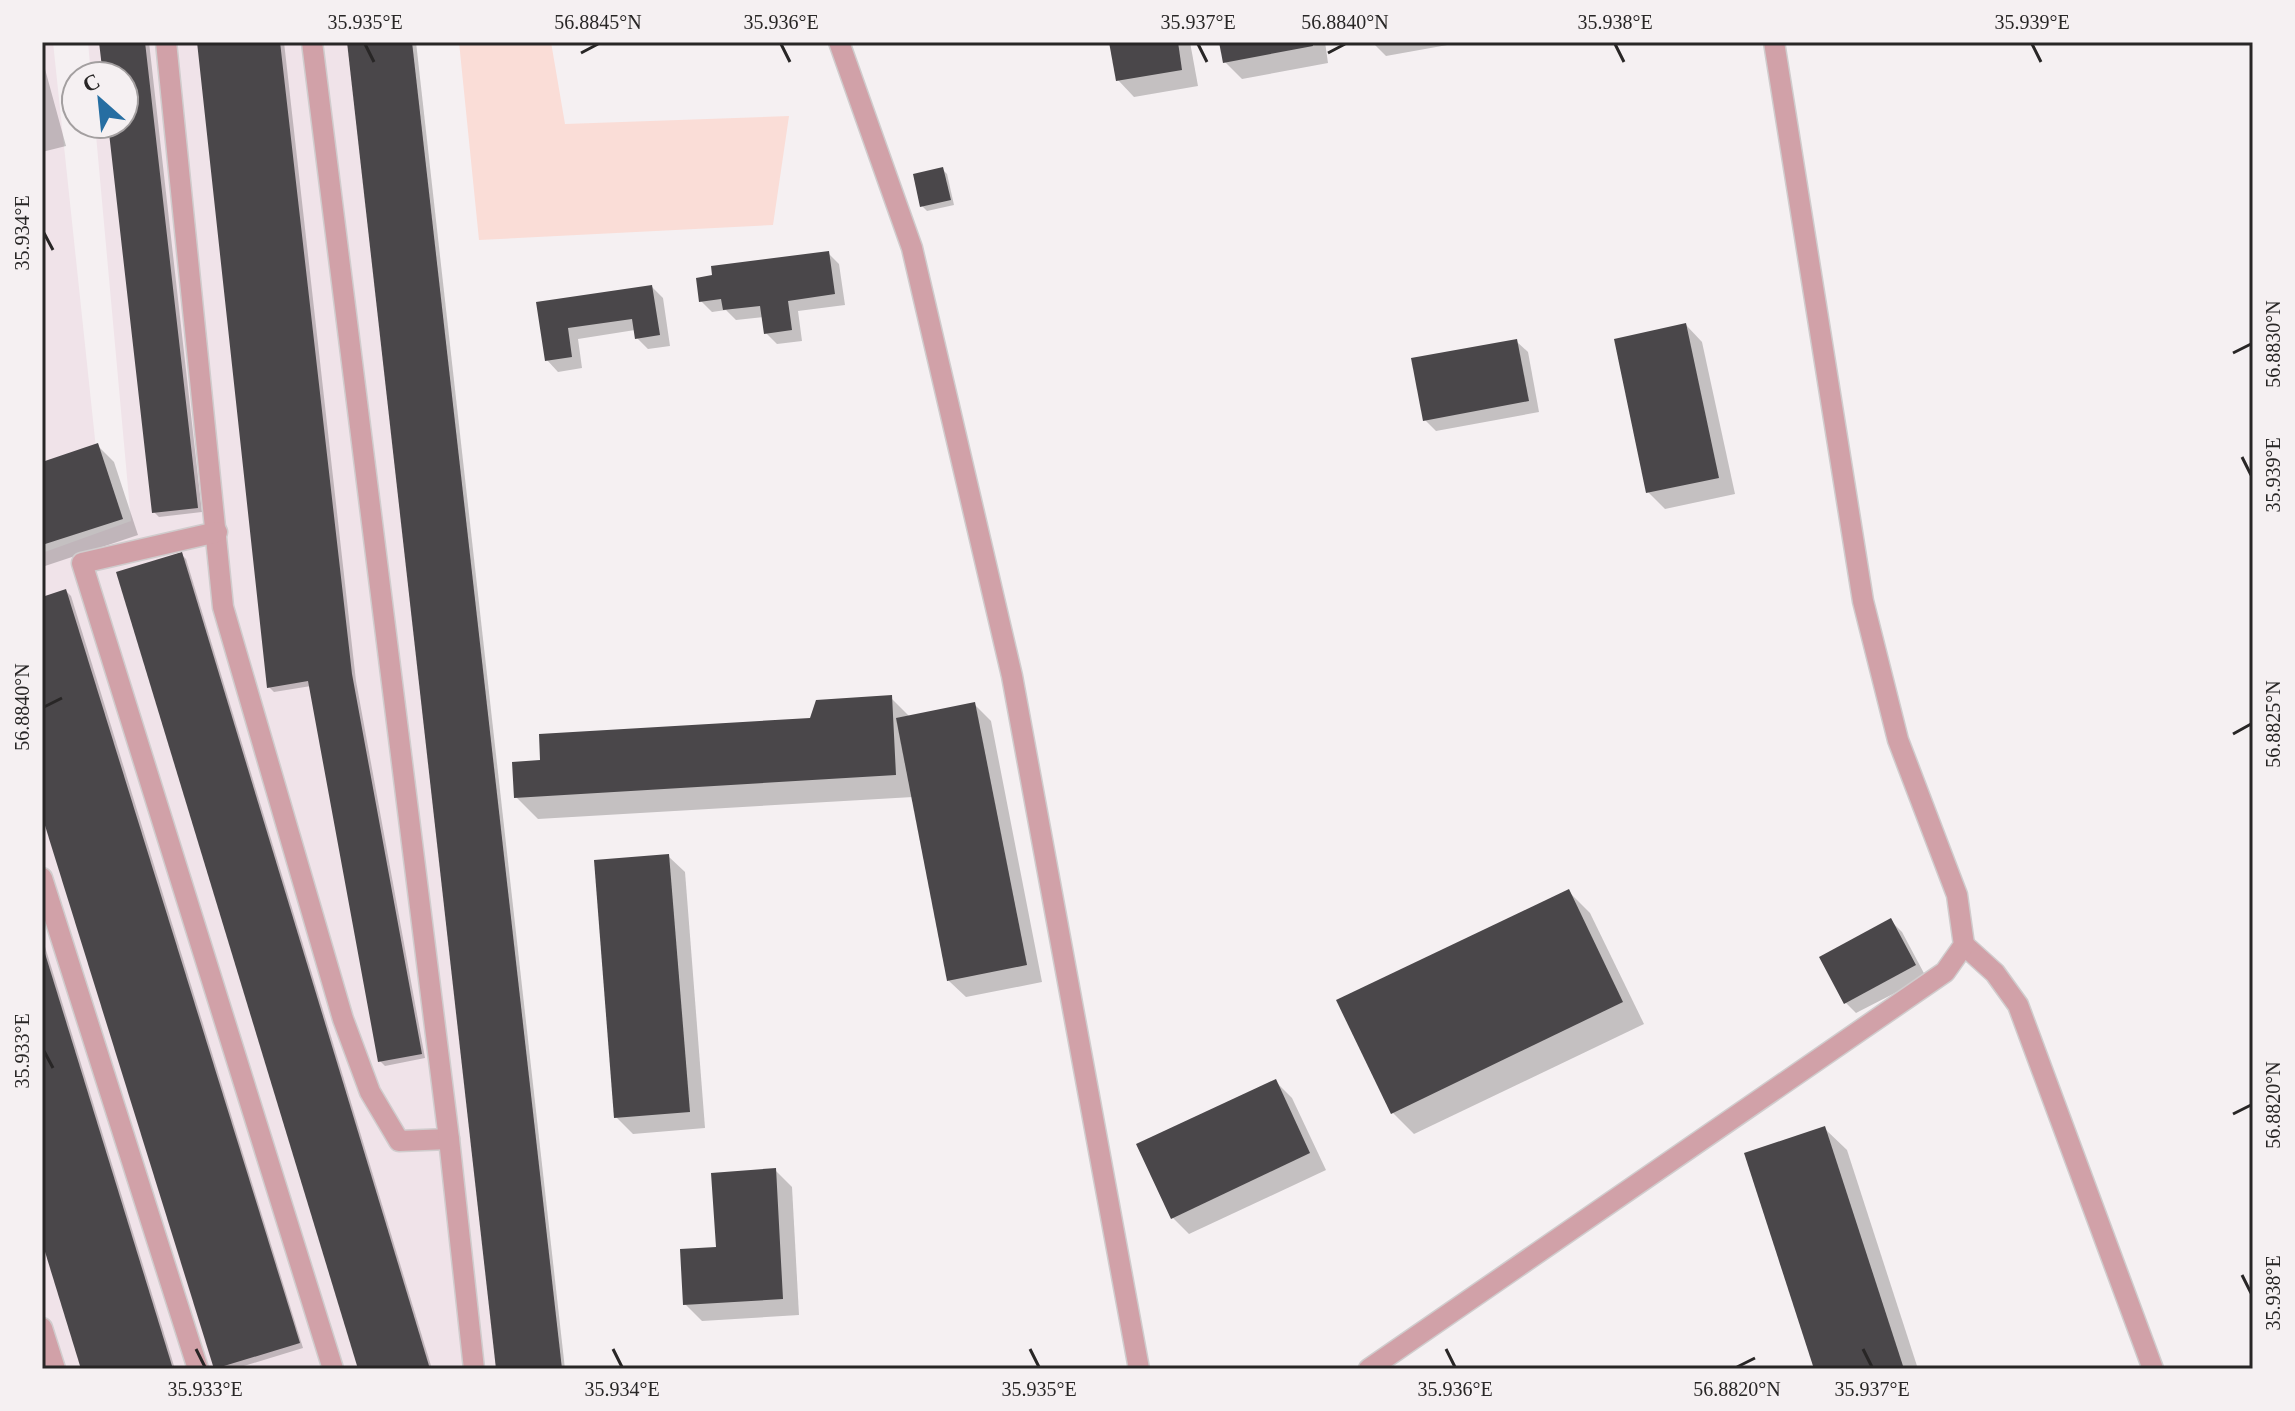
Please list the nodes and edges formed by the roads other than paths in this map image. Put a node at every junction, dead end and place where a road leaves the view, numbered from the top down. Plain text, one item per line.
1 (166, 42) edge
2 (312, 42) edge
3 (839, 42) edge
4 (1774, 42) edge
5 (217, 532) junction
6 (42, 878) edge
7 (1964, 945) junction
8 (449, 1139) junction
9 (42, 1328) edge
10 (55, 1369) edge
11 (198, 1369) edge
12 (333, 1369) edge
13 (474, 1369) edge
14 (1139, 1369) edge
15 (1369, 1369) edge
16 (2153, 1369) edge

1 - 5 lane
2 - 8 lane
3 - 14 lane
4 - 7 lane
5 - 8 lane
5 - 12 lane
6 - 11 lane
7 - 15 lane
7 - 16 lane
8 - 13 lane
9 - 10 lane

